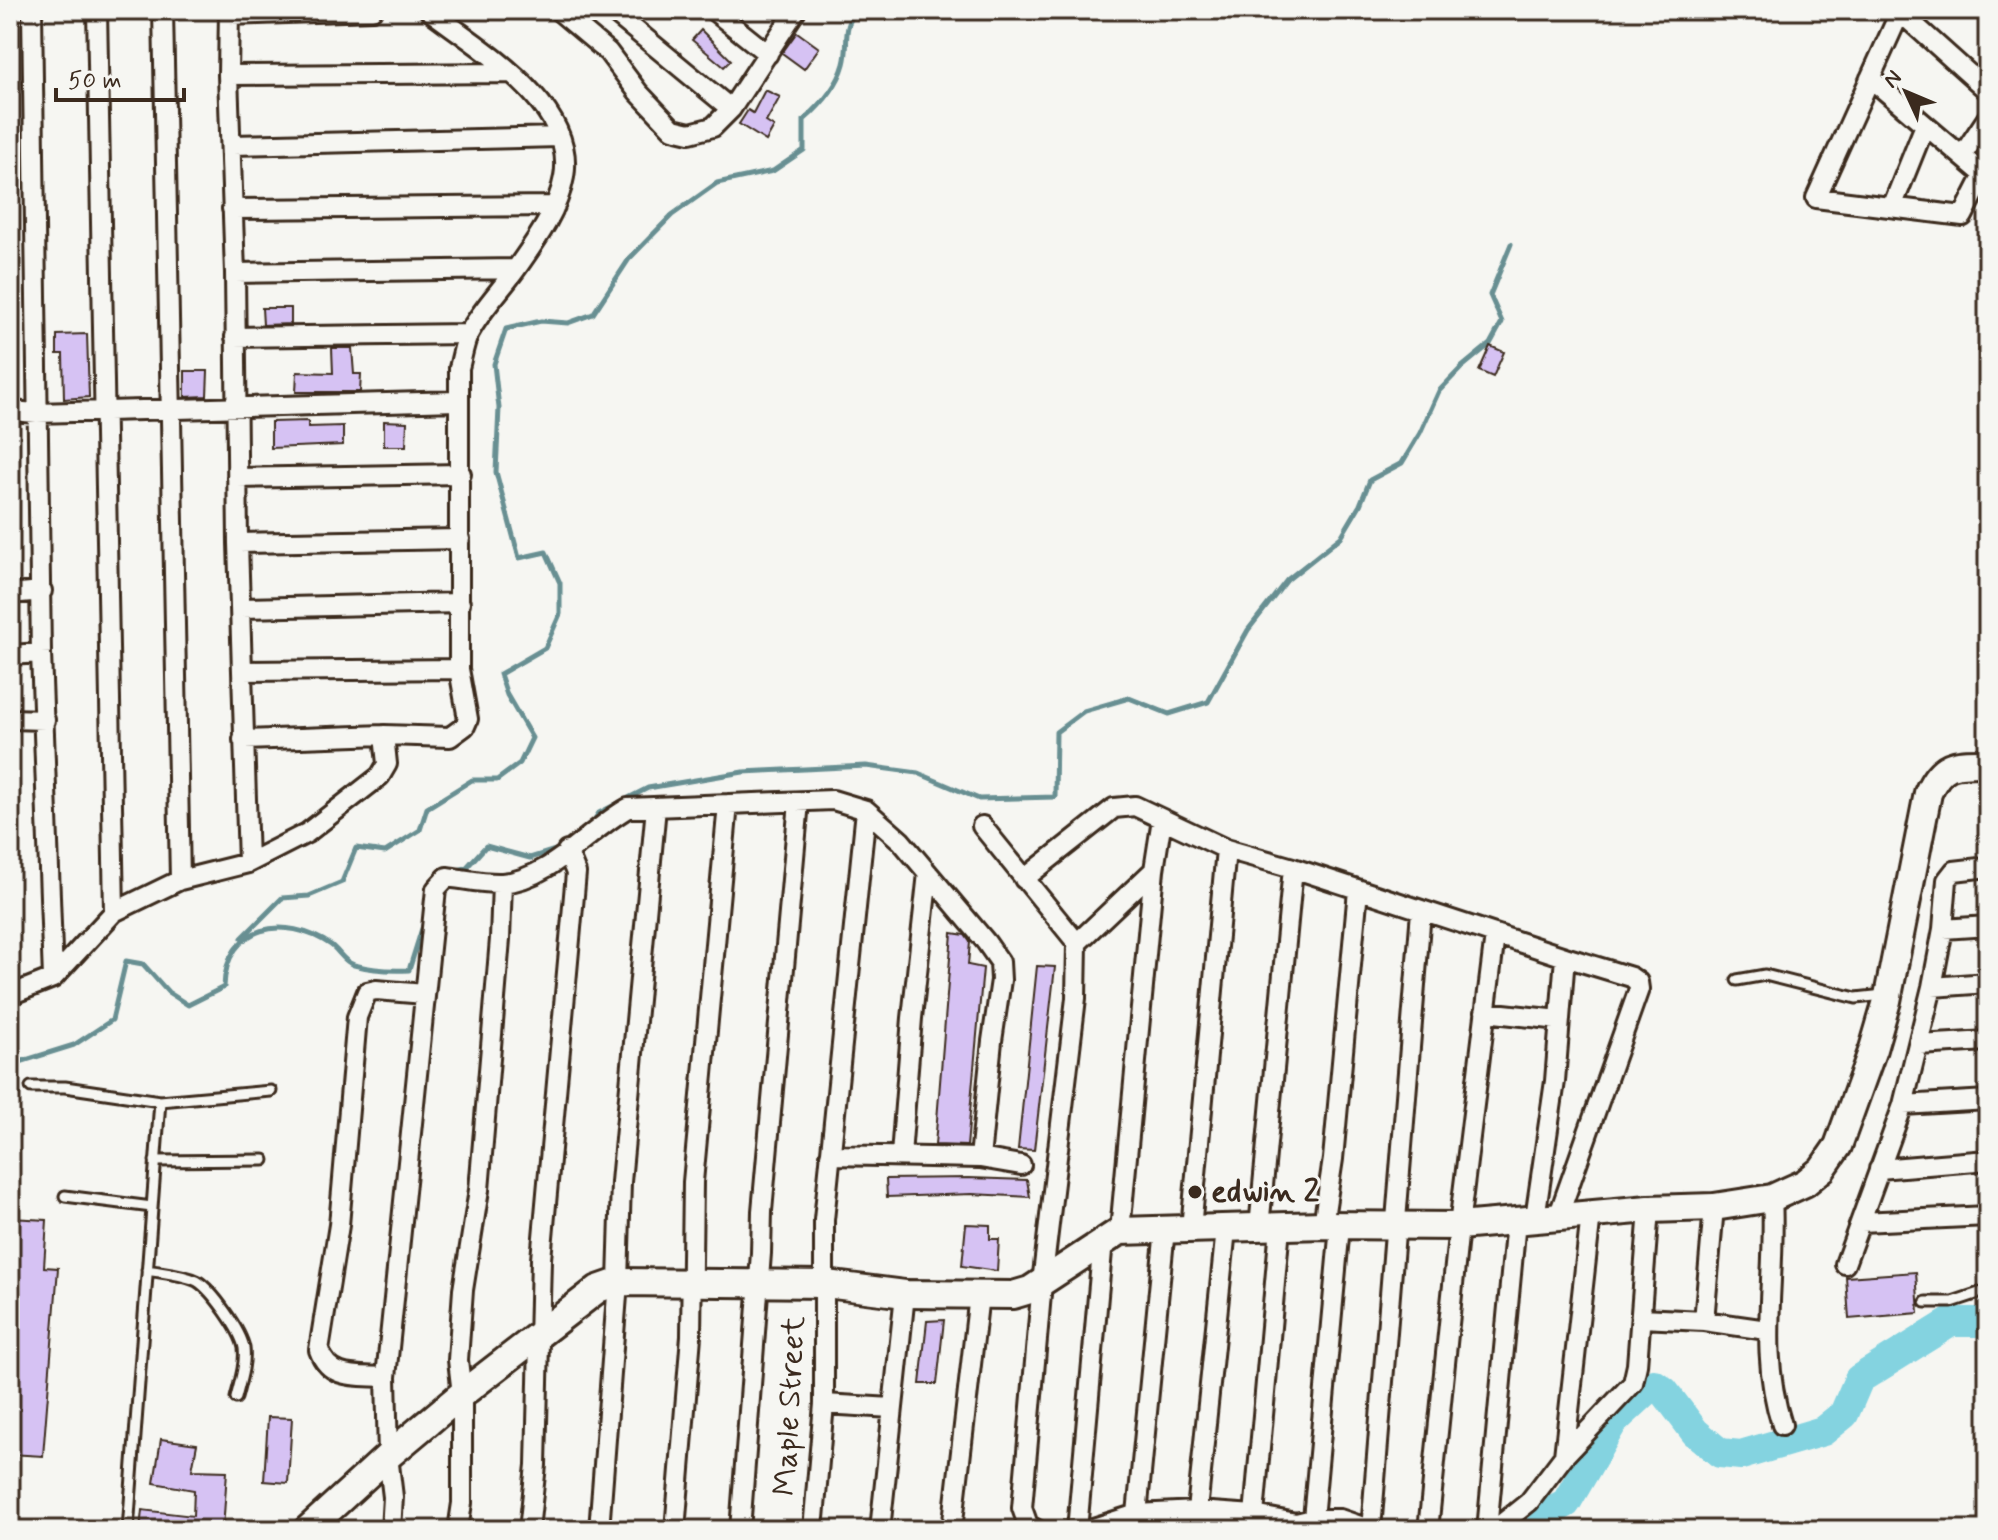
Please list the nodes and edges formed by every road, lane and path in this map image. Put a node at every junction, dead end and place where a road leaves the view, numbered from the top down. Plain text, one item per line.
1 (32, 10) edge
2 (97, 10) edge
3 (163, 10) edge
4 (372, 10) edge
5 (429, 10) edge
6 (558, 10) edge
7 (611, 10) edge
8 (713, 10) edge
9 (796, 10) edge
10 (1900, 11) edge
11 (229, 13) edge
12 (768, 54) junction
13 (511, 73) junction
14 (228, 75) junction
15 (1870, 78) junction
16 (1988, 91) edge
17 (731, 109) junction
18 (1988, 117) edge
19 (1925, 125) junction
20 (560, 137) junction
21 (232, 145) junction
22 (1962, 156) junction
23 (555, 206) junction
24 (1892, 207) junction
25 (232, 209) junction
26 (516, 269) junction
27 (235, 273) junction
28 (468, 334) junction
29 (235, 337) junction
30 (457, 401) junction
31 (236, 406) junction
32 (170, 407) junction
33 (105, 410) junction
34 (10, 411) edge
35 (37, 413) junction
36 (461, 474) junction
37 (237, 478) junction
38 (460, 539) junction
39 (238, 543) junction
40 (42, 591) junction
41 (10, 594) edge
42 (460, 603) junction
43 (240, 608) junction
44 (41, 653) junction
45 (10, 655) edge
46 (459, 669) junction
47 (242, 671) junction
48 (10, 719) edge
49 (45, 720) junction
50 (384, 735) junction
51 (243, 740) junction
52 (1988, 763) edge
53 (799, 802) junction
54 (728, 804) junction
55 (656, 807) junction
56 (866, 810) junction
57 (1162, 819) junction
58 (982, 826) dead end
59 (1226, 849) junction
60 (567, 851) junction
61 (248, 863) junction
62 (1988, 867) edge
63 (1293, 868) junction
64 (1154, 870) junction
65 (928, 873) junction
66 (1024, 879) junction
67 (180, 880) junction
68 (502, 883) junction
69 (1358, 890) junction
70 (1421, 911) junction
71 (114, 912) junction
72 (1988, 926) edge
73 (1943, 929) junction
74 (1495, 935) junction
75 (1077, 943) junction
76 (1565, 957) junction
77 (53, 978) junction
78 (1737, 980) dead end
79 (1988, 983) edge
80 (1932, 987) junction
81 (425, 994) junction
82 (1888, 994) junction
83 (10, 995) edge
84 (1485, 1012) junction
85 (1560, 1020) junction
86 (1988, 1041) edge
87 (1918, 1045) junction
88 (31, 1087) dead end
89 (271, 1091) dead end
90 (1988, 1100) edge
91 (160, 1101) junction
92 (1903, 1105) junction
93 (830, 1155) junction
94 (901, 1155) junction
95 (980, 1158) junction
96 (264, 1160) dead end
97 (1988, 1160) edge
98 (155, 1161) junction
99 (1021, 1165) dead end
100 (1879, 1169) junction
101 (65, 1196) dead end
102 (1772, 1198) junction
103 (152, 1207) junction
104 (1714, 1207) junction
105 (1649, 1209) junction
106 (1591, 1214) junction
107 (1988, 1216) edge
108 (1536, 1218) junction
109 (1861, 1222) junction
110 (1396, 1224) junction
111 (1332, 1226) junction
112 (1459, 1226) junction
113 (1270, 1228) junction
114 (1165, 1229) junction
115 (1191, 1229) junction
116 (1226, 1229) junction
117 (1112, 1236) junction
118 (1845, 1264) dead end
119 (147, 1270) junction
120 (618, 1282) junction
121 (1042, 1283) junction
122 (694, 1284) junction
123 (826, 1284) junction
124 (758, 1285) junction
125 (1988, 1290) edge
126 (905, 1294) junction
127 (979, 1295) junction
128 (1926, 1302) dead end
129 (1641, 1318) junction
130 (1704, 1321) junction
131 (1767, 1330) junction
132 (540, 1335) junction
133 (386, 1377) junction
134 (462, 1394) junction
135 (236, 1398) dead end
136 (824, 1404) junction
137 (892, 1408) junction
138 (1782, 1425) dead end
139 (388, 1456) junction
140 (1564, 1456) junction
141 (1197, 1511) junction
142 (1137, 1514) junction
143 (1254, 1515) junction
144 (1313, 1519) junction
145 (319, 1525) edge
146 (128, 1530) edge
147 (391, 1530) edge
148 (458, 1530) edge
149 (529, 1530) edge
150 (599, 1530) edge
151 (675, 1530) edge
152 (740, 1530) edge
153 (813, 1530) edge
154 (880, 1530) edge
155 (952, 1530) edge
156 (1037, 1530) edge
157 (1077, 1530) edge
158 (1087, 1530) edge
159 (1371, 1530) edge
160 (1428, 1530) edge
161 (1487, 1530) edge
162 (1494, 1530) edge

1 - 35 street
2 - 33 street
3 - 32 street
4 - 11 street
5 - 13 street
6 - 17 street
7 - 17 street
8 - 12 street
9 - 12 street
10 - 15 street
10 - 16 street
11 - 14 street
12 - 17 street
13 - 14 street
13 - 20 street
14 - 21 street
15 - 19 street
15 - 24 street
18 - 22 street
19 - 22 street
19 - 24 street
20 - 21 street
20 - 23 street
21 - 25 street
22 - 24 street
23 - 25 street
23 - 26 street
25 - 27 street
26 - 27 street
26 - 28 street
27 - 29 street
28 - 29 street
28 - 30 street
29 - 31 street
30 - 31 street
30 - 36 street
31 - 32 street
31 - 37 street
32 - 33 street
32 - 67 street
33 - 35 street
33 - 71 street
34 - 35 street
35 - 40 street
36 - 37 street
36 - 38 street
37 - 39 street
38 - 39 street
38 - 42 street
39 - 43 street
40 - 41 street
40 - 44 street
42 - 43 street
42 - 46 street
43 - 47 street
44 - 45 street
44 - 49 street
46 - 47 street
46 - 50 street
47 - 51 street
48 - 49 street
49 - 77 street
50 - 51 street
50 - 61 street
51 - 61 street
52 - 82 street
53 - 54 street
53 - 56 street
53 - 124 street
54 - 55 street
54 - 122 street
55 - 60 street
55 - 120 street
56 - 65 street
56 - 93 street, Maple Street
57 - 59 street
57 - 64 street
57 - 66 street
58 - 66 street
59 - 63 street
59 - 115 street
60 - 68 street
60 - 132 street
61 - 67 street
62 - 73 street
63 - 69 street
63 - 113 street
64 - 75 street
64 - 117 street
65 - 94 street
65 - 95 street
66 - 75 street
67 - 71 street
68 - 81 street
68 - 134 street
69 - 70 street
69 - 111 street
70 - 74 street
70 - 110 street
71 - 77 street
72 - 73 street
73 - 80 street
74 - 76 street
74 - 84 street
75 - 121 street
76 - 85 street
76 - 108 street
77 - 83 street
78 - 82 lane
79 - 80 street
80 - 87 street
81 - 133 street
81 - 133 street
82 - 102 street
84 - 85 street
84 - 112 street
85 - 108 street
86 - 87 street
87 - 92 street
88 - 91 lane
89 - 91 lane
90 - 92 street
91 - 98 lane
92 - 100 street
93 - 94 street
93 - 123 street, Maple Street
94 - 95 street
95 - 99 street
96 - 98 lane
97 - 100 street
98 - 103 lane
100 - 109 street
101 - 103 lane
102 - 104 street
102 - 131 street
103 - 119 lane
104 - 105 street
104 - 130 street
105 - 106 street
105 - 129 street
106 - 108 street
106 - 140 street
107 - 109 street
108 - 112 street
108 - 161 street
109 - 118 street
110 - 111 street
110 - 112 street
110 - 159 street
111 - 113 street
111 - 144 street
112 - 160 street
113 - 116 street
113 - 143 street
114 - 115 street
114 - 117 street
114 - 142 street
115 - 116 street
116 - 141 street
117 - 121 street
117 - 157 street
119 - 135 lane
119 - 146 lane
120 - 122 street
120 - 132 street
120 - 150 street
121 - 127 street
121 - 156 street
122 - 124 street
122 - 151 street
123 - 124 street
123 - 126 street
123 - 136 street, Maple Street
124 - 152 street
125 - 128 lane
126 - 127 street
126 - 137 street
127 - 155 street
129 - 130 street
129 - 140 street
130 - 131 street
131 - 138 street
132 - 134 street
132 - 149 street
133 - 139 street
134 - 139 street
134 - 148 street
136 - 137 street
136 - 153 street, Maple Street
137 - 154 street
139 - 145 street
139 - 147 street
140 - 162 street
141 - 142 street
141 - 143 street
142 - 158 street
143 - 144 street
144 - 159 street

